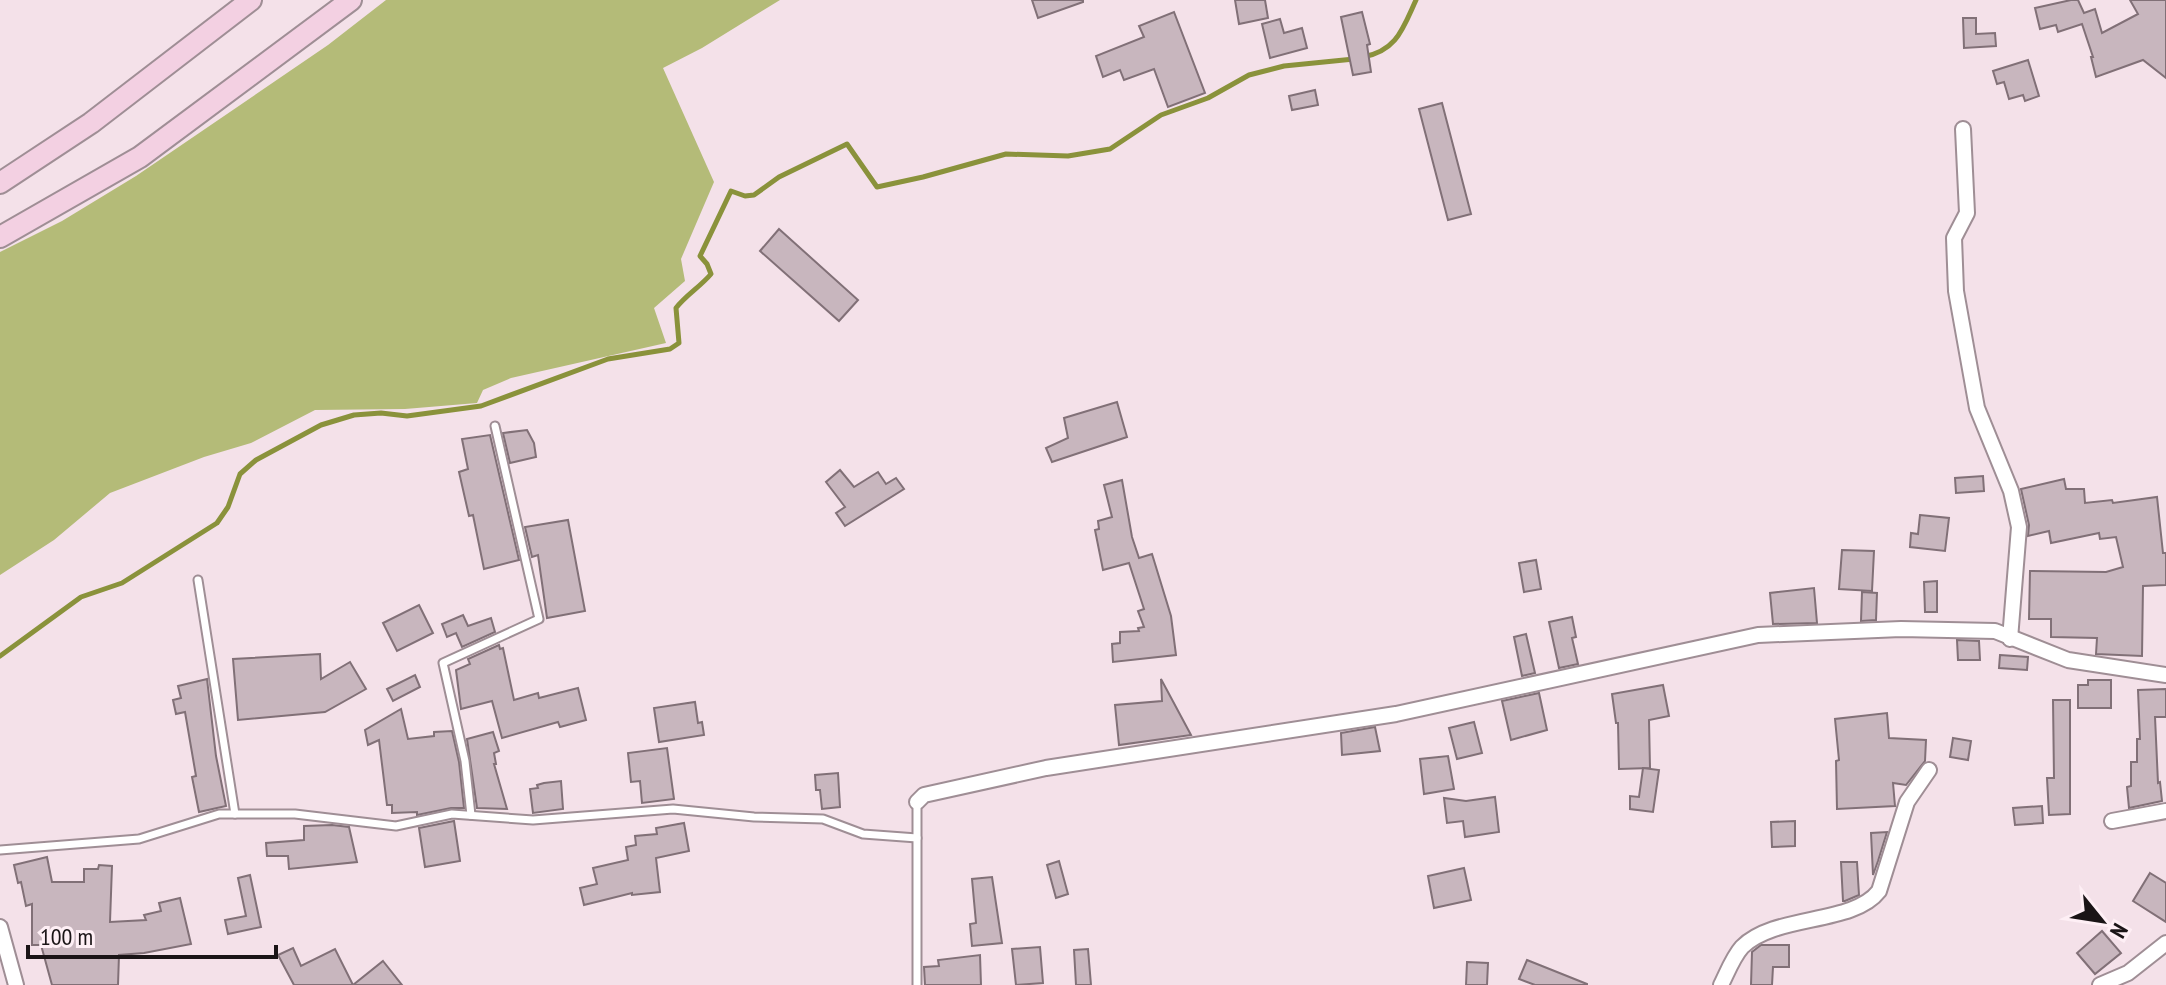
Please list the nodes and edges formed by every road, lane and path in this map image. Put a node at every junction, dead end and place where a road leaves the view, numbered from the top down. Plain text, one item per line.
1 (251, 0) edge
2 (351, 0) edge
3 (1963, 129) dead end
4 (0, 183) edge
5 (0, 237) edge
6 (495, 426) dead end
7 (198, 580) dead end
8 (2010, 639) junction
9 (2166, 675) edge
10 (1929, 770) dead end
11 (917, 802) joint
12 (2166, 811) edge
13 (235, 814) junction
14 (471, 815) junction
15 (2112, 821) dead end
16 (917, 838) junction
17 (0, 850) edge
18 (0, 927) edge
19 (2166, 943) edge
20 (16, 985) edge
21 (917, 985) edge
22 (1721, 985) edge
23 (2100, 985) edge

1 - 4 street
2 - 5 street
3 - 8 street
6 - 14 lane
7 - 13 lane
8 - 9 street
8 - 11 street
10 - 22 street
11 - 16 lane
12 - 15 street
13 - 14 lane
13 - 17 lane
14 - 16 lane
16 - 21 lane
18 - 20 street
19 - 23 street

